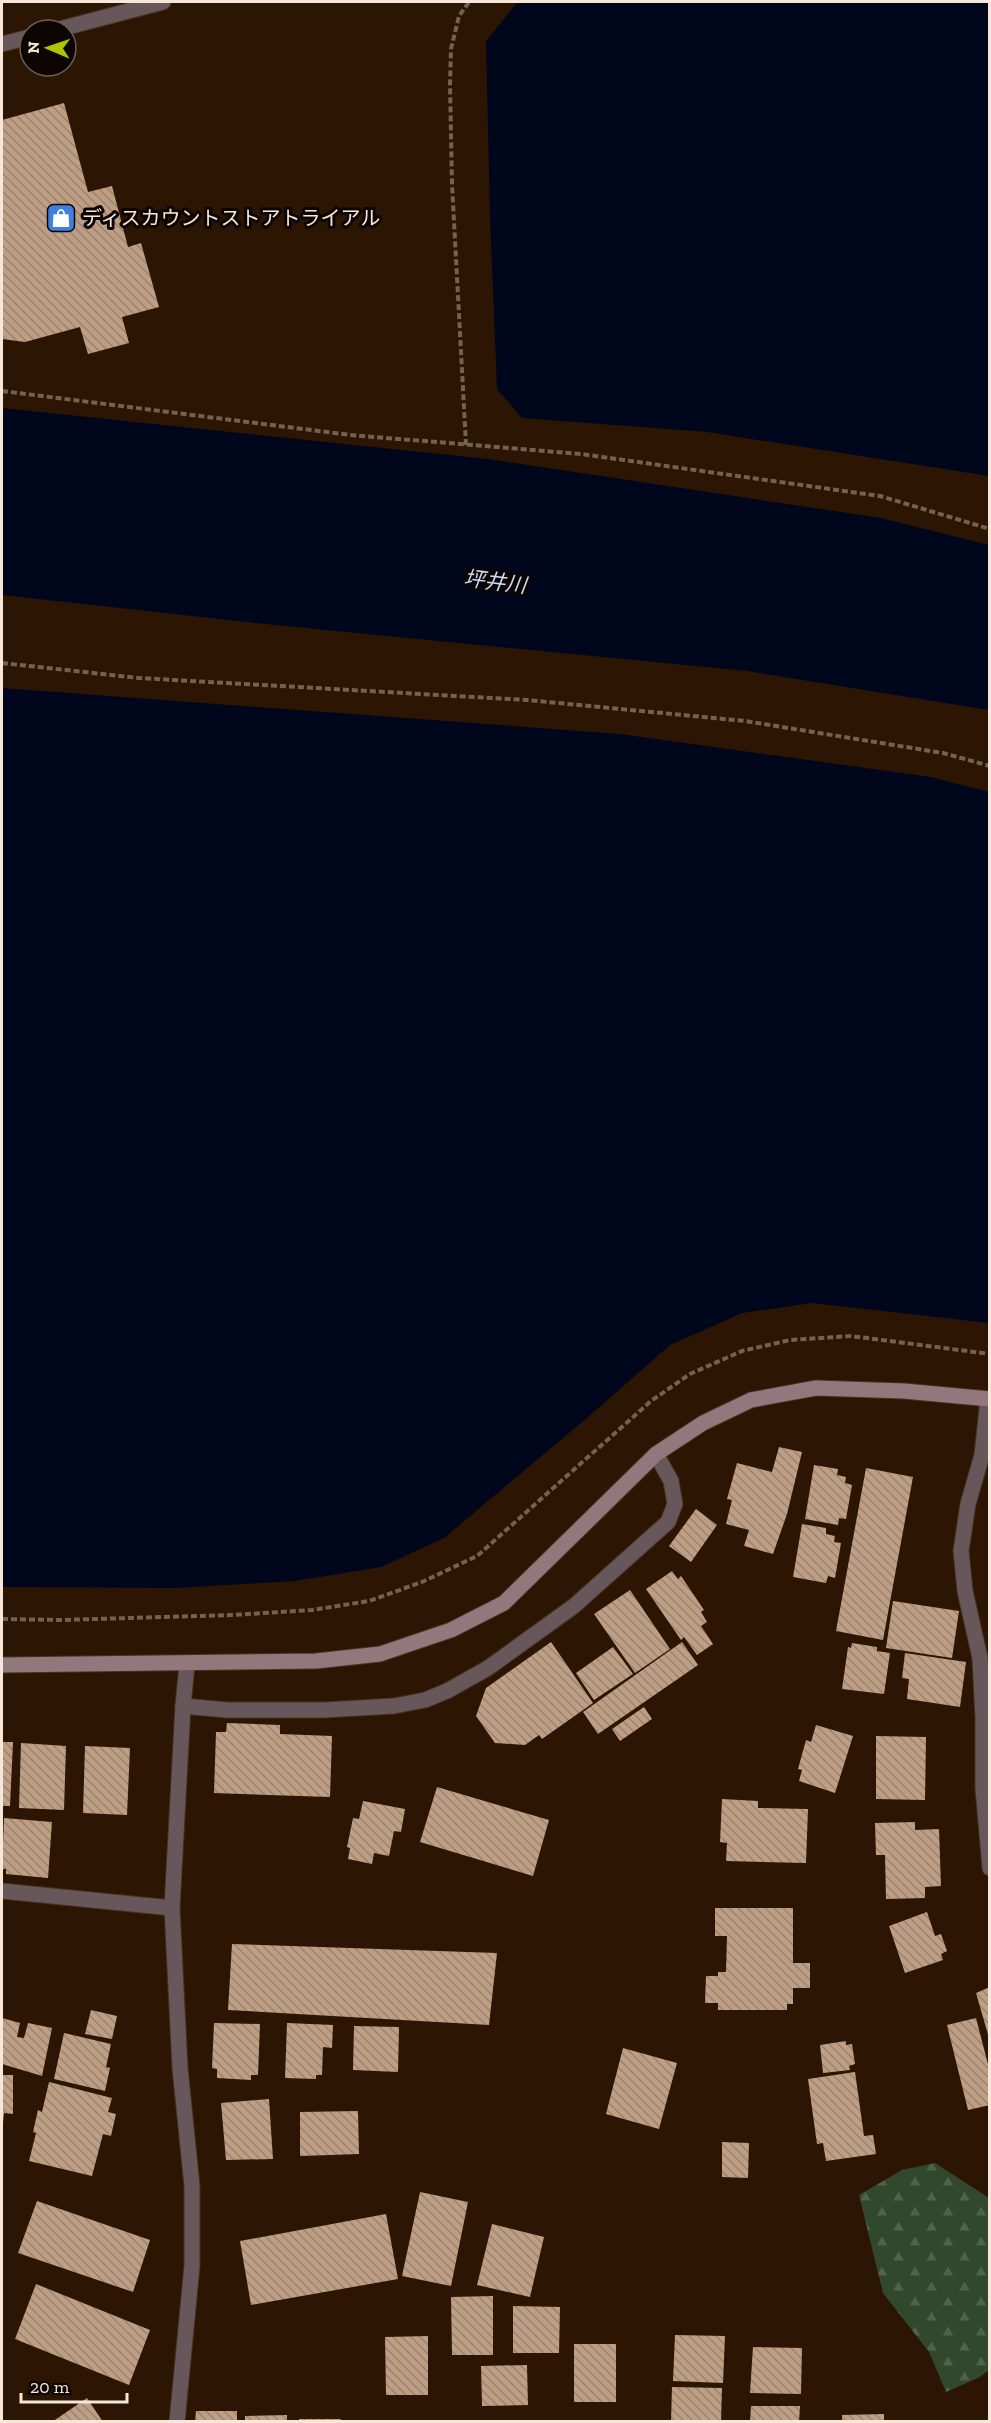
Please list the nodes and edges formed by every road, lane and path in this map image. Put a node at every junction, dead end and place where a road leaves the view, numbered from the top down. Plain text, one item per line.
1 (163, 2) edge
2 (469, 2) edge
3 (78, 24) edge
4 (18, 40) edge
5 (2, 44) edge
6 (2, 391) edge
7 (466, 445) junction
8 (990, 529) edge
9 (2, 663) edge
10 (990, 766) edge
11 (990, 1354) edge
12 (989, 1399) edge
13 (656, 1454) junction
14 (2, 1619) edge
15 (187, 1664) junction
16 (2, 1665) edge
17 (183, 1706) junction
18 (990, 1868) edge
19 (2, 1891) edge
20 (172, 1908) junction
21 (177, 2421) edge

1 - 3 street
2 - 7 path
4 - 5 street
6 - 7 path
7 - 8 path
9 - 10 path
11 - 14 path
12 - 13 street
12 - 18 street
13 - 15 street
13 - 17 street
15 - 16 street
15 - 17 street
17 - 20 street
19 - 20 street
20 - 21 street

